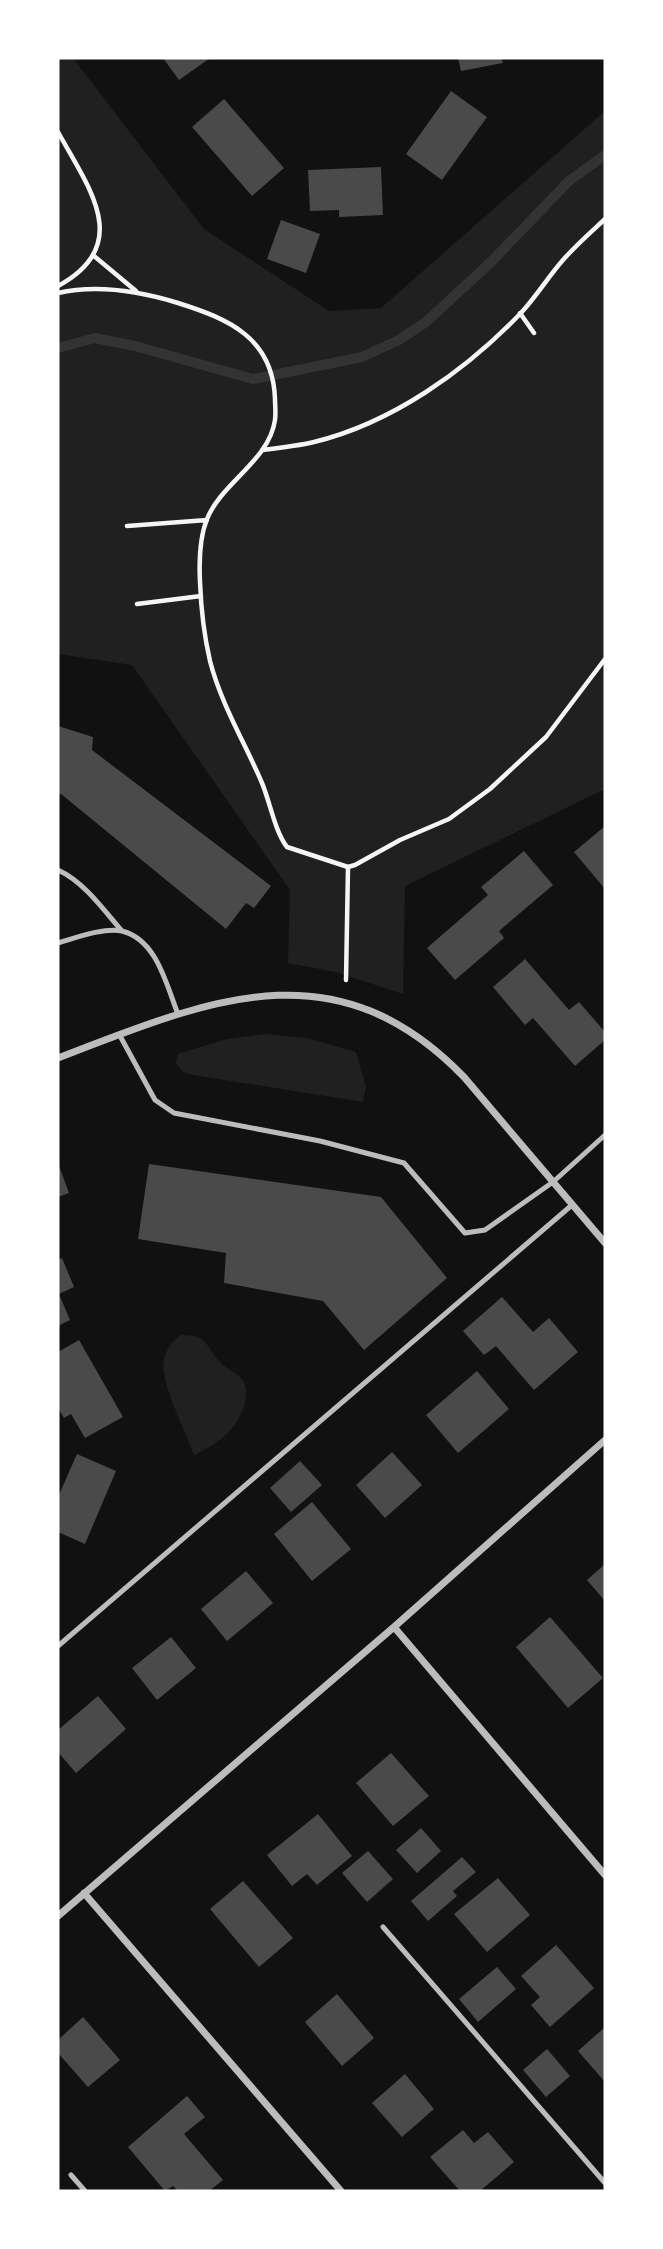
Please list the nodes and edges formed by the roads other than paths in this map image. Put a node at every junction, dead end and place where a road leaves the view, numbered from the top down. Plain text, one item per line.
1 (58, 870) edge
2 (121, 930) junction
3 (58, 943) edge
4 (178, 1014) junction
5 (119, 1034) junction
6 (58, 1058) edge
7 (605, 1135) edge
8 (553, 1182) junction
9 (572, 1205) junction
10 (605, 1243) edge
11 (605, 1440) edge
12 (394, 1627) junction
13 (58, 1646) edge
14 (605, 1875) edge
15 (84, 1893) junction
16 (58, 1916) edge
17 (383, 1927) dead end
18 (71, 2175) dead end
19 (605, 2183) edge
20 (85, 2191) edge
21 (341, 2191) edge

1 - 2 lane
2 - 3 lane
2 - 4 lane
4 - 5 street
4 - 8 street
5 - 6 street
5 - 8 lane
7 - 8 lane
8 - 9 street
9 - 10 street
9 - 13 lane
11 - 12 street
12 - 14 street
12 - 15 street
15 - 16 street
15 - 21 street
17 - 19 lane
18 - 20 lane

